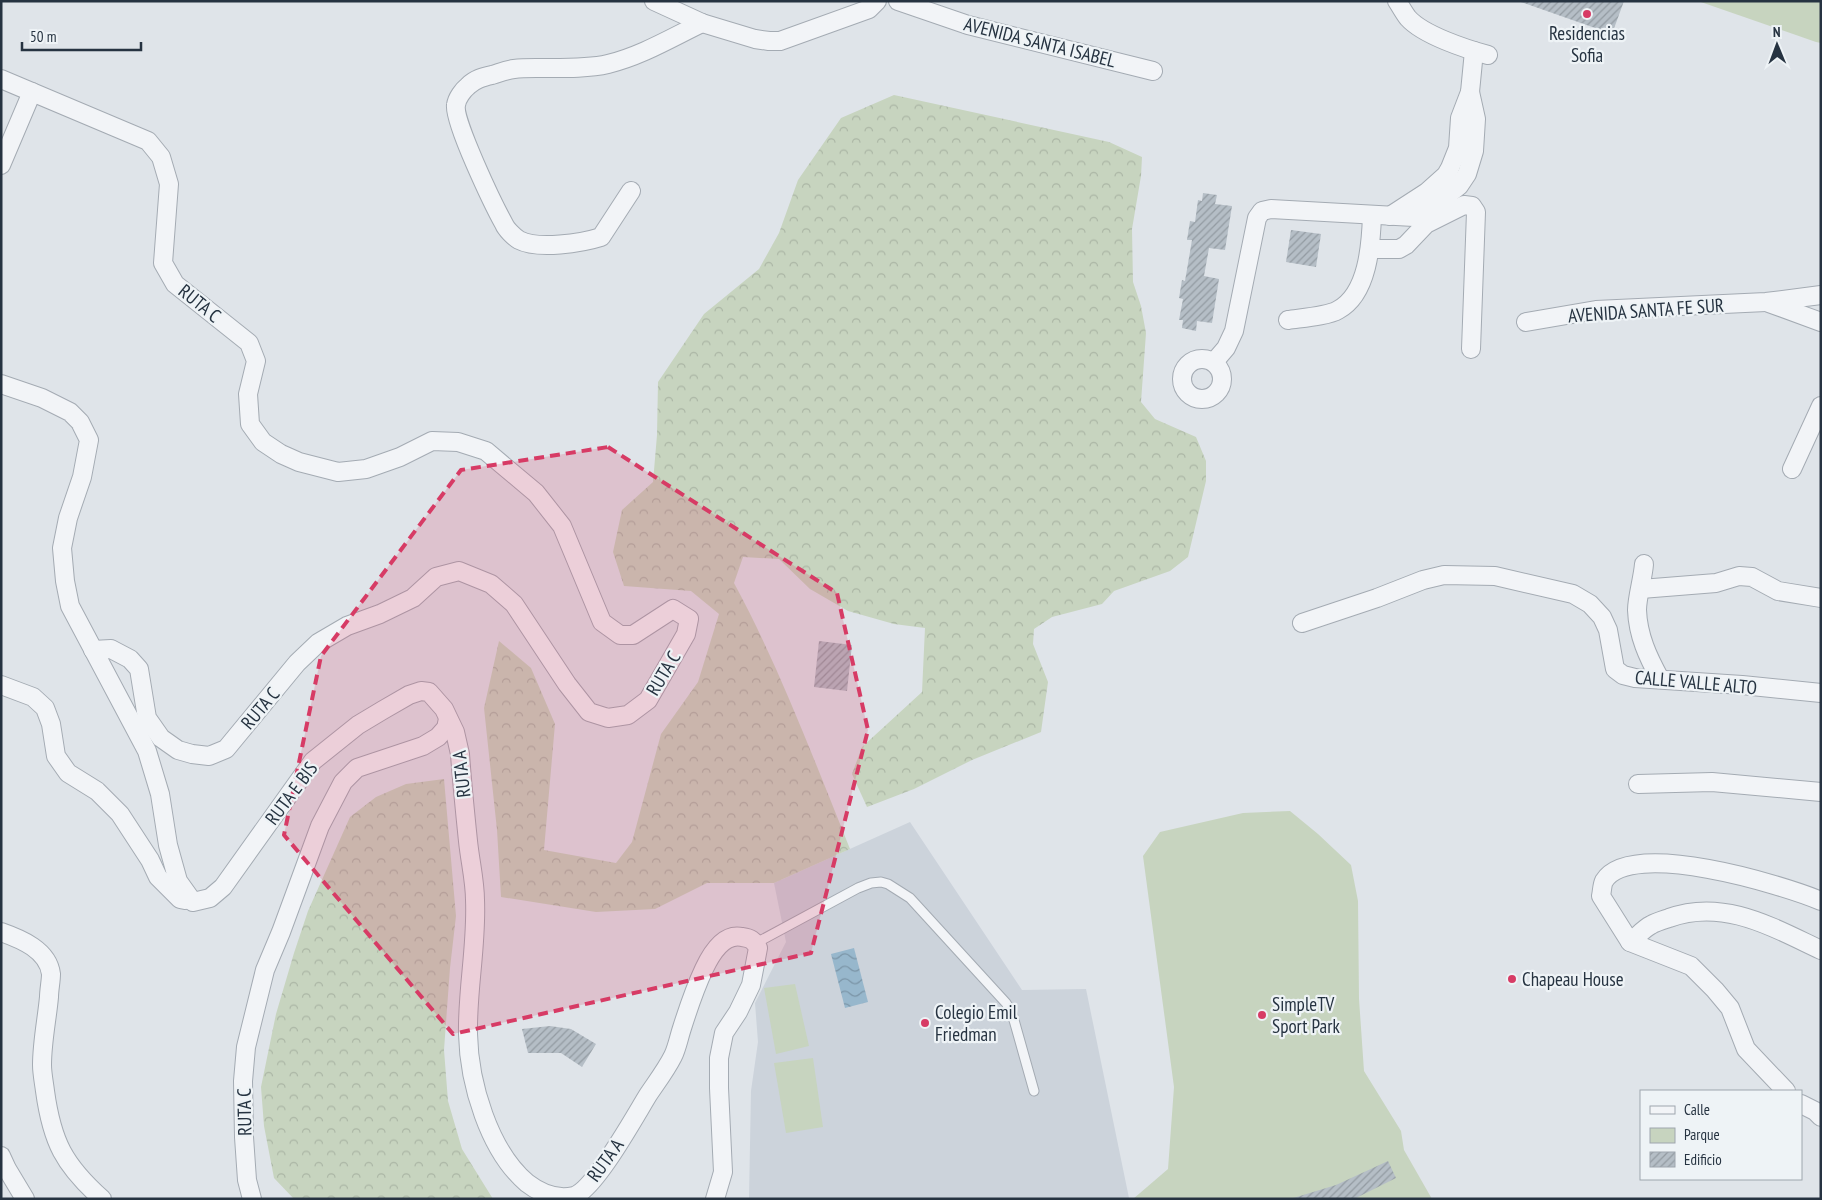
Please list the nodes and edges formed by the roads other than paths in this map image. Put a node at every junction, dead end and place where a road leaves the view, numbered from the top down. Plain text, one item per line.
1 (654, 1) edge
2 (877, 1) edge
3 (898, 1) edge
4 (1397, 1) edge
5 (702, 24) junction
6 (1153, 71) dead end
7 (1, 79) edge
8 (32, 92) junction
9 (1, 165) edge
10 (631, 191) dead end
11 (1372, 215) junction
12 (1371, 249) junction
13 (1821, 295) edge
14 (1766, 302) junction
15 (1288, 320) dead end
16 (1526, 322) dead end
17 (1821, 322) edge
18 (1471, 349) dead end
19 (1214, 362) dead end
20 (1, 384) edge
21 (1821, 406) edge
22 (1792, 469) dead end
23 (1644, 564) dead end
24 (1641, 589) junction
25 (1821, 598) edge
26 (1302, 623) dead end
27 (93, 650) junction
28 (1660, 679) junction
29 (1, 685) edge
30 (1821, 693) edge
31 (448, 719) junction
32 (1638, 784) dead end
33 (1821, 792) edge
34 (1821, 901) edge
35 (193, 902) junction
36 (1, 932) edge
37 (1630, 942) junction
38 (756, 943) junction
39 (1821, 950) edge
40 (1785, 1090) edge
41 (1034, 1091) dead end
42 (1802, 1104) edge
43 (1821, 1117) edge
44 (1, 1156) edge
45 (719, 1197) edge
46 (26, 1199) edge
47 (102, 1199) edge
48 (252, 1199) edge

1 - 5 street
2 - 5 street
3 - 6 street, AVENIDA SANTA ISABEL
4 - 11 street
5 - 10 street
7 - 8 street, RUTA C
8 - 9 street
8 - 27 street, RUTA C
11 - 12 street
11 - 19 street
12 - 15 street
12 - 18 street
13 - 14 street, AVENIDA SANTA FE SUR
14 - 16 street, AVENIDA SANTA FE SUR
14 - 17 street, AVENIDA SANTA FE SUR
20 - 27 street
21 - 22 street
23 - 24 street
24 - 25 street
24 - 28 street
26 - 28 street, CALLE VALLE ALTO
27 - 35 street
28 - 30 street, CALLE VALLE ALTO
29 - 35 street
31 - 35 street, RUTA E BIS
31 - 38 street, RUTA A
31 - 48 street, RUTA C
32 - 33 street
34 - 37 street
36 - 47 street
37 - 39 street
37 - 40 street
38 - 41 lane
38 - 45 street
42 - 43 street
44 - 46 street

